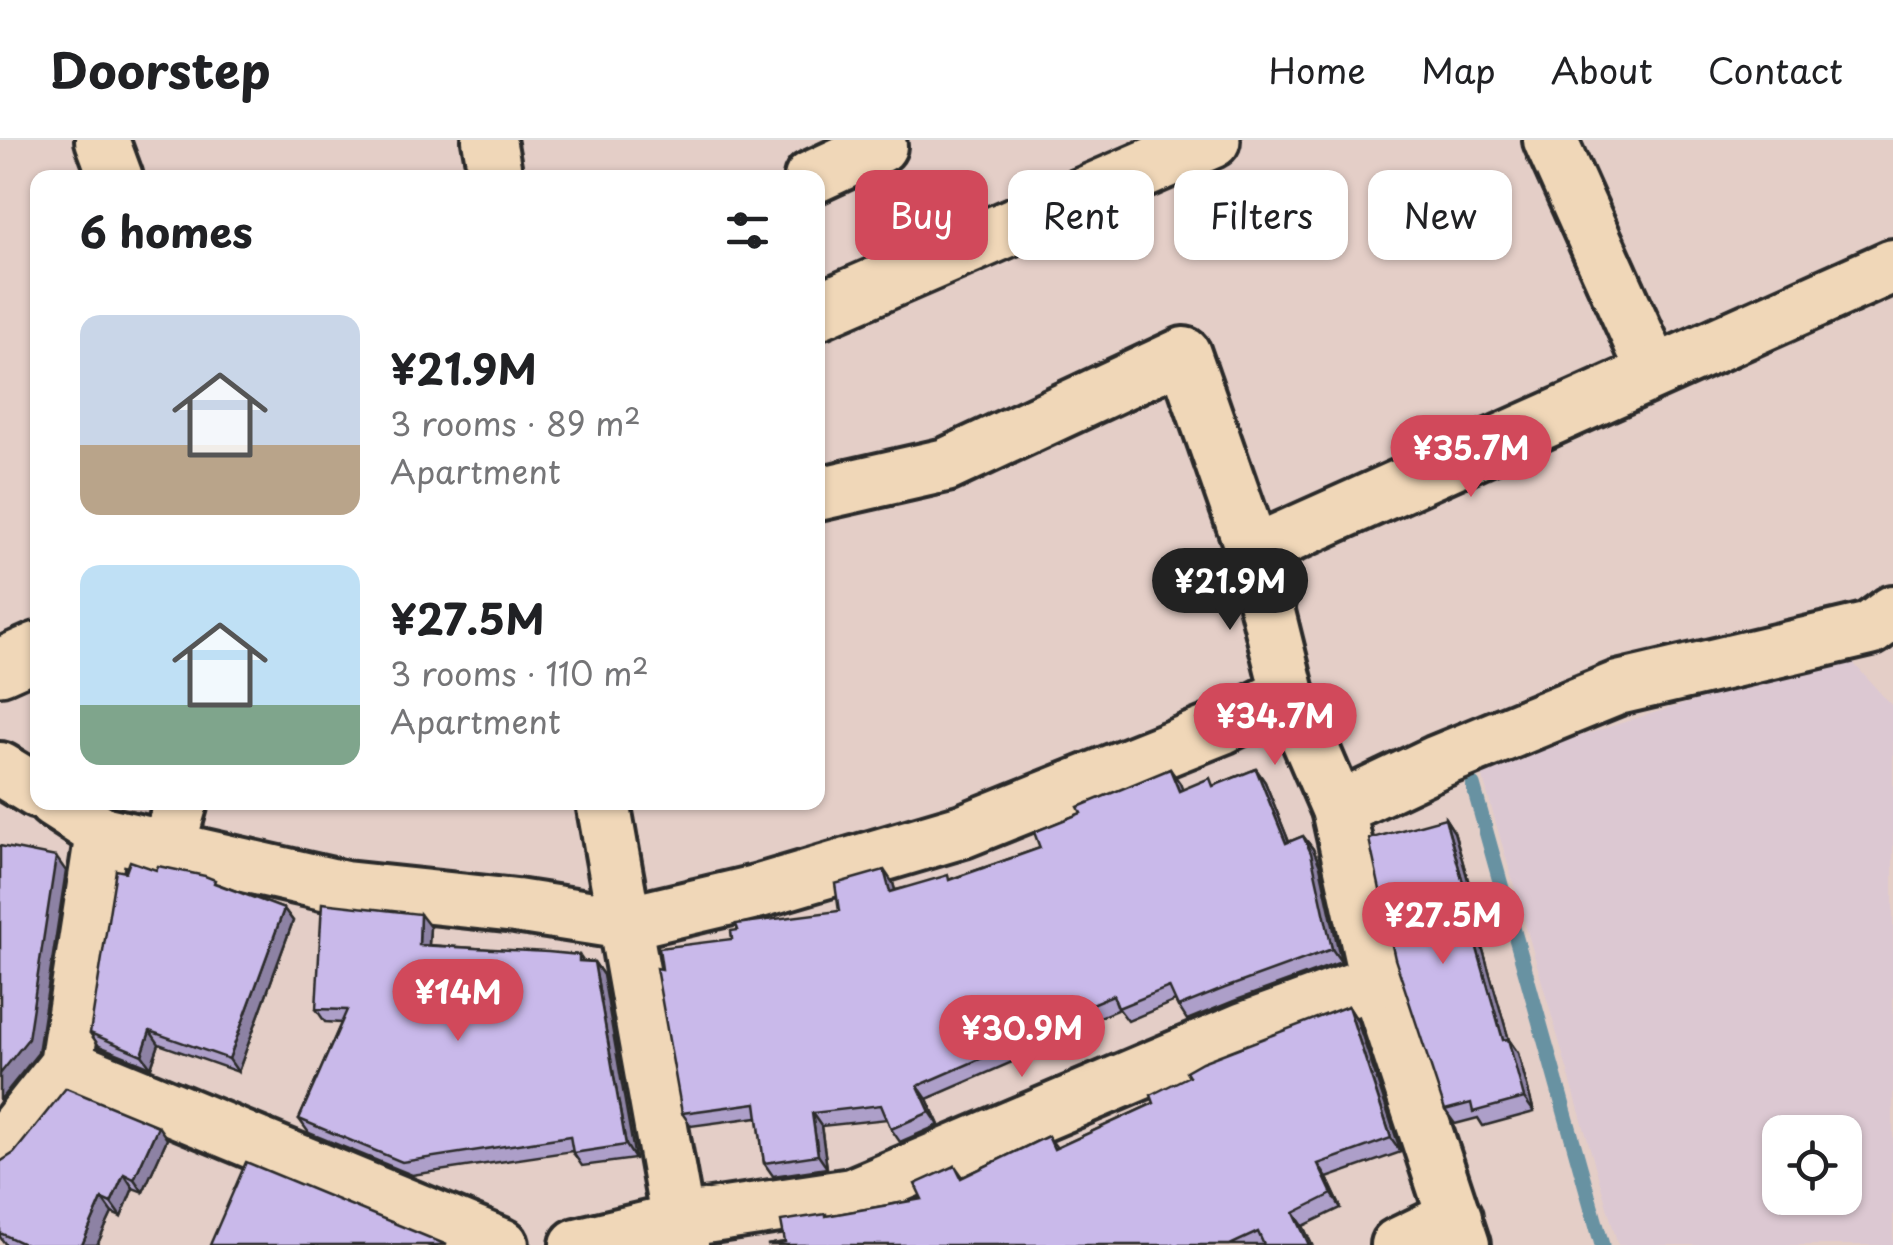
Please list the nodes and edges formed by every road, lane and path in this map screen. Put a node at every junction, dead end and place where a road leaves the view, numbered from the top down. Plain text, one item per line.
1 (102, 140) edge
2 (489, 140) edge
3 (878, 140) edge
4 (1212, 140) edge
5 (1550, 140) edge
6 (113, 170) edge
7 (495, 170) edge
8 (825, 172) edge
9 (1893, 266) edge
10 (825, 309) edge
11 (1654, 372) junction
12 (825, 492) edge
13 (1253, 552) junction
14 (1893, 612) edge
15 (30, 653) edge
16 (0, 666) edge
17 (1288, 694) junction
18 (0, 769) edge
19 (30, 787) edge
20 (1338, 809) junction
21 (66, 810) edge
22 (604, 810) edge
23 (175, 825) edge
24 (102, 833) junction
25 (624, 923) junction
26 (1376, 981) junction
27 (66, 1066) junction
28 (0, 1148) edge
29 (1459, 1231) edge
30 (680, 1233) edge
31 (502, 1245) edge
32 (577, 1245) edge
33 (1397, 1245) edge

1 - 6 street
2 - 7 street
3 - 8 street
4 - 10 street
5 - 11 street
9 - 11 street
11 - 13 street
12 - 13 street
13 - 17 street
14 - 20 street
15 - 16 street
17 - 20 street
17 - 25 street
18 - 19 street
20 - 26 street
21 - 24 street
22 - 25 street
23 - 24 street
23 - 25 street
24 - 27 street
25 - 30 street
26 - 29 street
26 - 30 street
27 - 28 street
27 - 31 street
29 - 33 street
30 - 32 street

